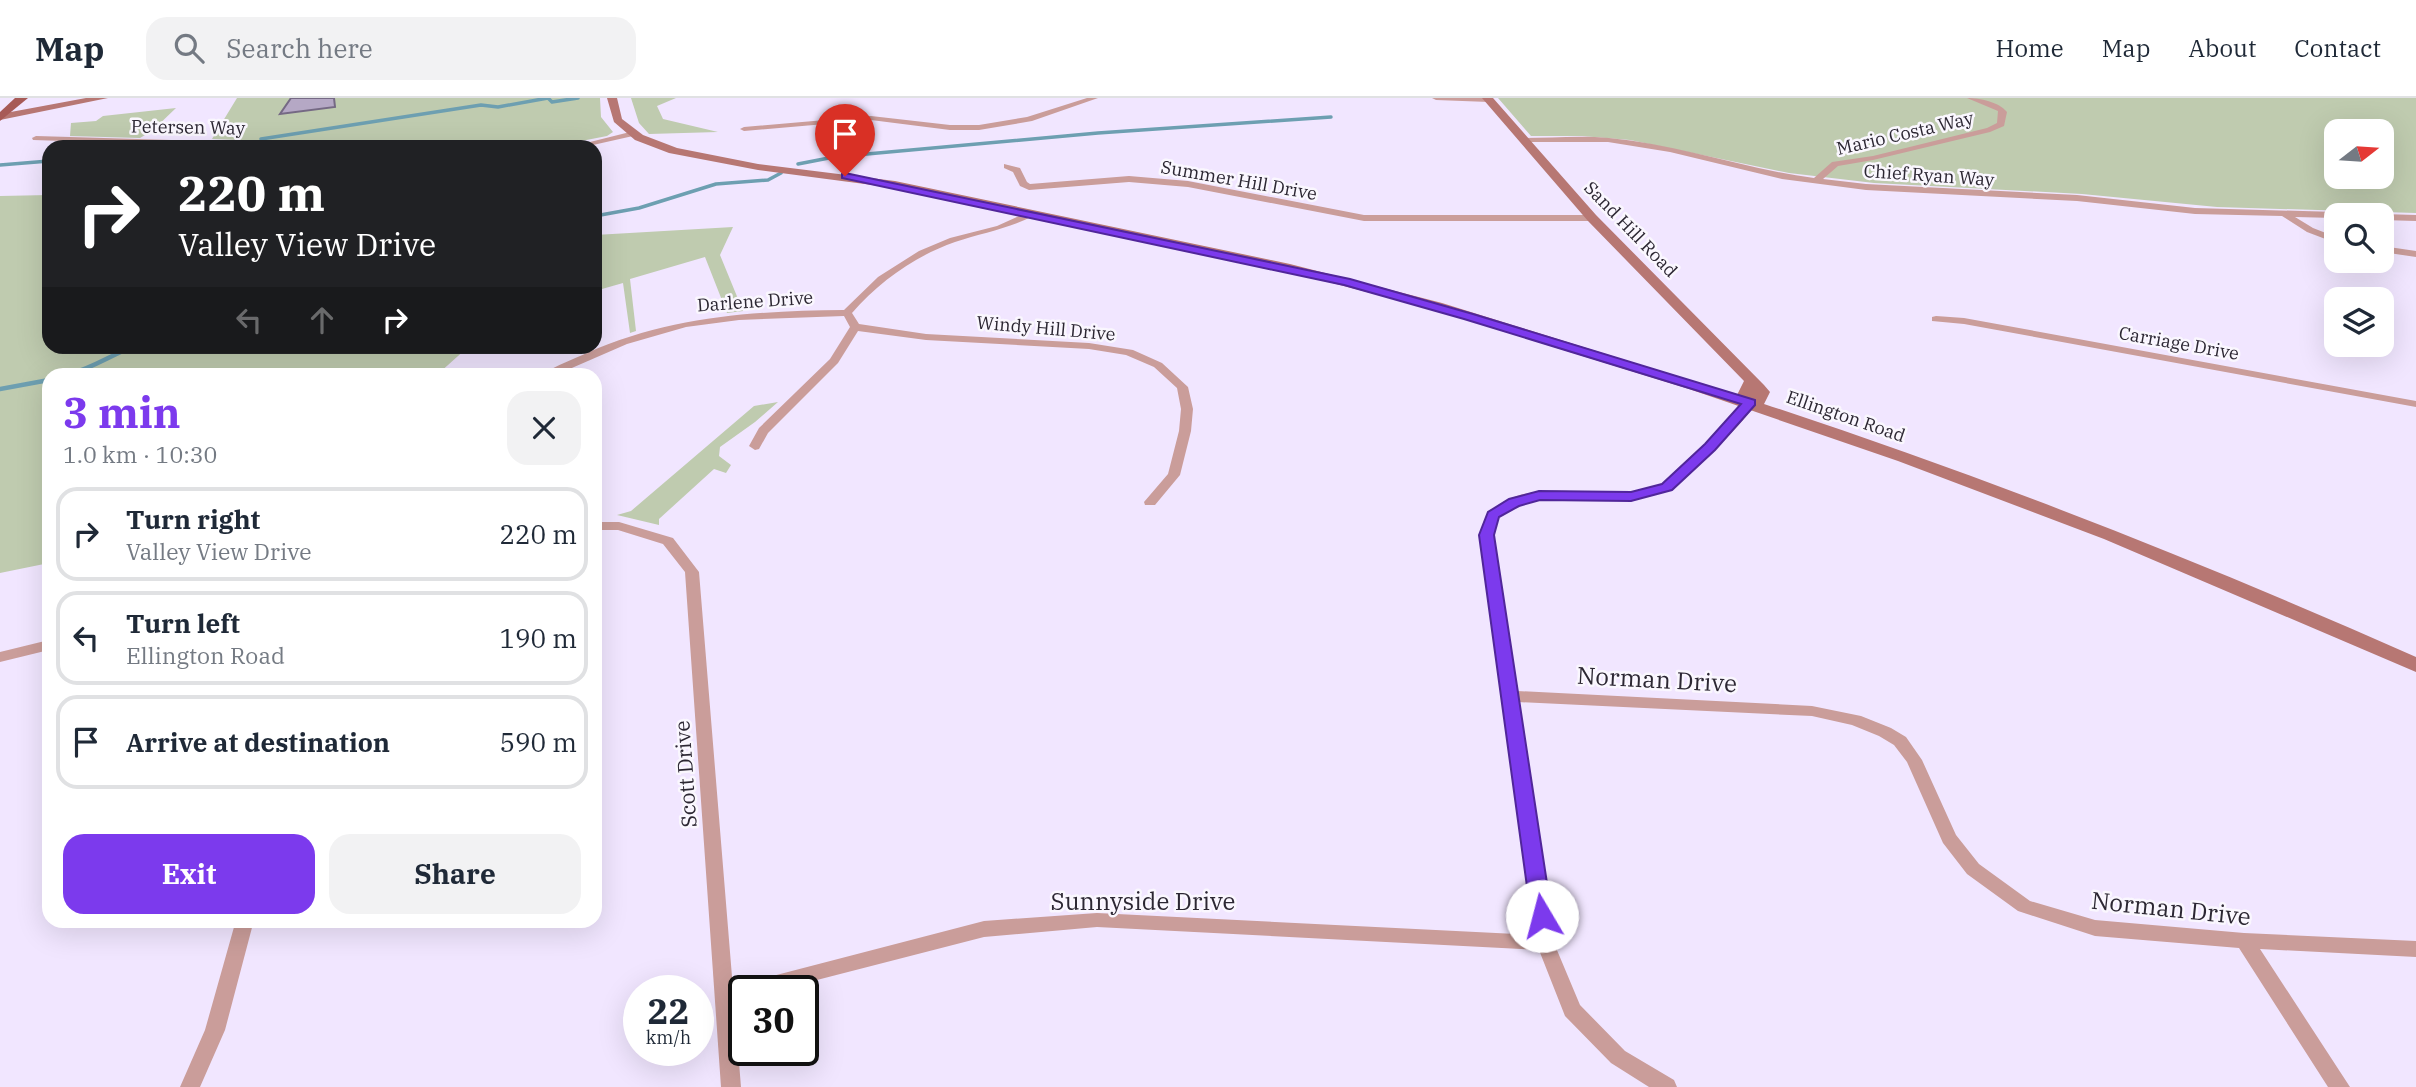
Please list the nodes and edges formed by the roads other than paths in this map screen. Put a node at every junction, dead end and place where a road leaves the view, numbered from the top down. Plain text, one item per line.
1 (22, 98) edge
2 (103, 98) edge
3 (612, 98) edge
4 (1094, 98) edge
5 (1436, 98) edge
6 (1447, 98) edge
7 (1971, 98) edge
8 (1488, 99) edge
9 (0, 118) edge
10 (744, 129) dead end
11 (630, 134) junction
12 (36, 138) dead end
13 (103, 140) edge
14 (602, 140) edge
15 (1523, 140) junction
16 (1007, 166) dead end
17 (1815, 181) junction
18 (1030, 214) junction
19 (2285, 214) junction
20 (1589, 215) junction
21 (2324, 215) edge
22 (2394, 217) edge
23 (2416, 218) edge
24 (2324, 235) edge
25 (2394, 251) edge
26 (2416, 254) edge
27 (847, 313) junction
28 (1936, 320) dead end
29 (855, 327) junction
30 (602, 352) edge
31 (597, 354) edge
32 (564, 368) edge
33 (1750, 403) junction
34 (2416, 404) edge
35 (755, 446) dead end
36 (1150, 502) dead end
37 (602, 526) edge
38 (42, 647) edge
39 (0, 657) edge
40 (2416, 665) edge
41 (1512, 696) junction
42 (243, 928) edge
43 (2244, 941) junction
44 (1545, 943) junction
45 (2416, 949) edge
46 (732, 975) edge
47 (807, 975) edge
48 (732, 1066) edge
49 (190, 1087) edge
50 (731, 1087) edge
51 (1667, 1087) edge
52 (2340, 1087) edge

1 - 9 main road
2 - 9 street
3 - 11 main road
4 - 10 street
5 - 6 street
6 - 8 street
7 - 17 street, Mario Costa Way
8 - 15 street, Sand Hill Road
11 - 14 street
11 - 18 main road, Ellington Road
12 - 13 street, Petersen Way
15 - 17 street, Chief Ryan Way
15 - 20 street, Sand Hill Road
16 - 20 street, Summer Hill Drive
17 - 19 street, Chief Ryan Way
18 - 27 street
18 - 33 main road, Ellington Road
19 - 21 street, Chief Ryan Way
19 - 24 street
20 - 33 street, Sand Hill Road
22 - 23 street
25 - 26 street
27 - 29 street
27 - 30 street, Darlene Drive
28 - 34 street, Carriage Drive
29 - 35 street
29 - 36 street, Windy Hill Drive
31 - 32 street, Darlene Drive
33 - 40 main road, Ellington Road
33 - 41 street
37 - 46 street, Scott Drive
38 - 39 street
41 - 43 street, Norman Drive
41 - 44 street
42 - 49 street
43 - 45 street, Norman Drive
43 - 52 street
44 - 47 street, Sunnyside Drive
44 - 51 street
48 - 50 street, Scott Drive

